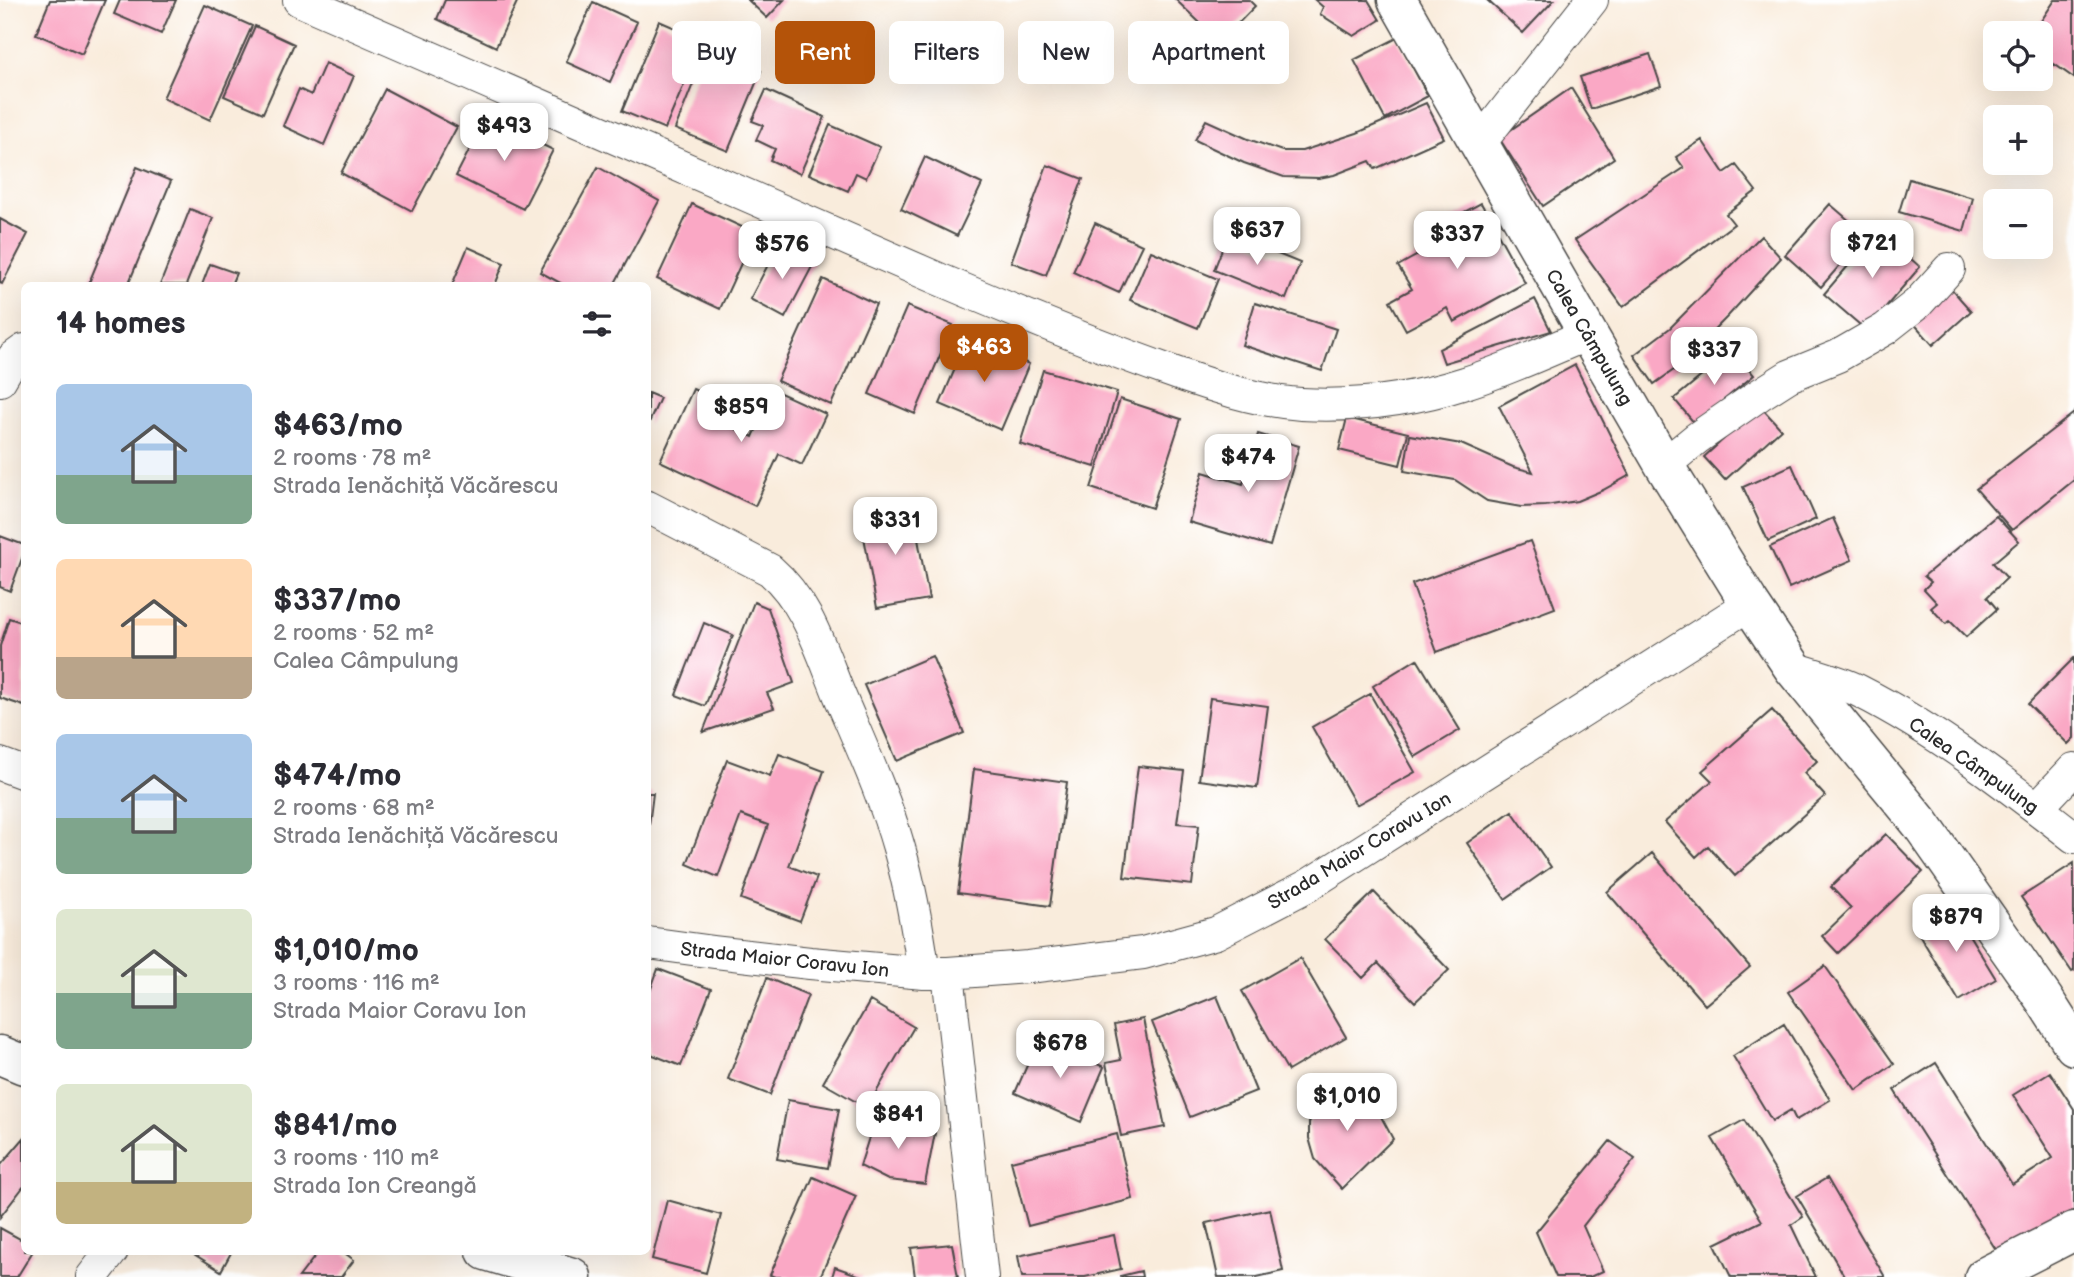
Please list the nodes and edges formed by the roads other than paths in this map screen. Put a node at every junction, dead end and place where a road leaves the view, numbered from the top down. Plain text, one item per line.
1 (299, 0) edge
2 (1397, 0) edge
3 (1592, 0) edge
4 (1479, 144) junction
5 (1949, 269) dead end
6 (1588, 334) junction
7 (21, 352) edge
8 (0, 380) edge
9 (1664, 465) junction
10 (651, 509) edge
11 (1750, 604) junction
12 (1793, 668) junction
13 (0, 764) edge
14 (2074, 769) edge
15 (21, 772) edge
16 (2037, 808) junction
17 (2074, 836) edge
18 (651, 943) edge
19 (936, 973) junction
20 (2074, 1046) edge
21 (0, 1055) edge
22 (21, 1064) edge
23 (2074, 1231) edge
24 (109, 1255) edge
25 (499, 1255) edge
26 (92, 1277) edge
27 (572, 1277) edge
28 (982, 1277) edge
29 (1984, 1277) edge

1 - 6 street
2 - 4 street, Calea Câmpulung
3 - 4 street
4 - 6 street, Calea Câmpulung
5 - 9 street
6 - 9 street, Calea Câmpulung
7 - 8 street
9 - 11 street, Calea Câmpulung
10 - 19 street
11 - 12 street, Calea Câmpulung
11 - 19 street, Strada Maior Coravu Ion
12 - 16 street, Calea Câmpulung
12 - 20 street, Calea Câmpulung
13 - 15 street
14 - 16 street
16 - 17 street, Calea Câmpulung
18 - 19 street, Strada Maior Coravu Ion
19 - 28 street
21 - 22 street
23 - 29 street
24 - 26 street
25 - 27 street

